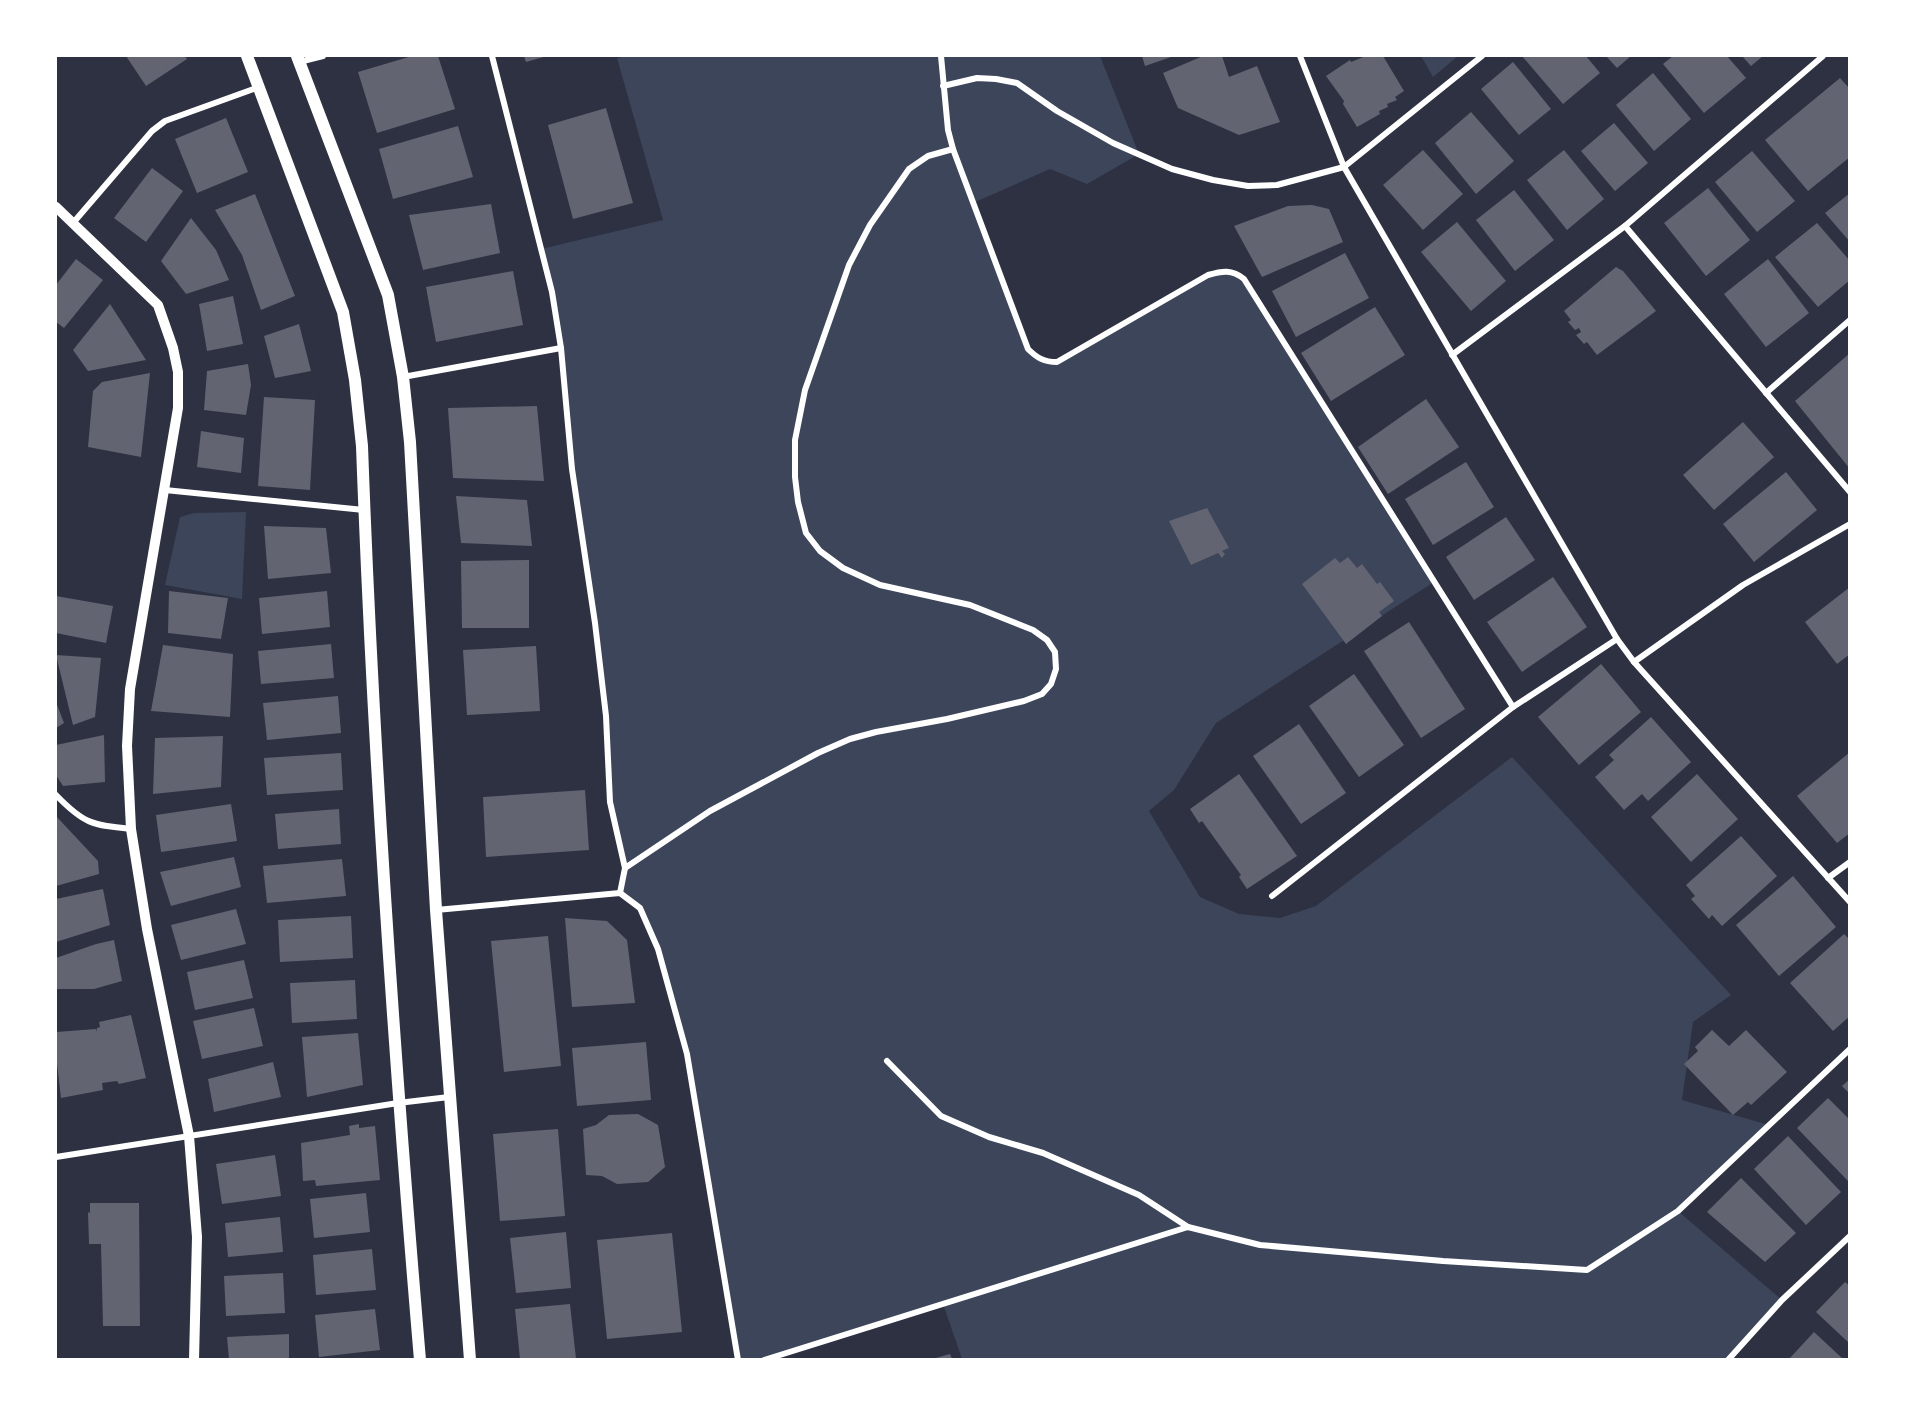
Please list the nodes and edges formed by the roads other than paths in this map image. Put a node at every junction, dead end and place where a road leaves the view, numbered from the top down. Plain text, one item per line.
1 (247, 56) edge
2 (323, 56) edge
3 (492, 56) edge
4 (941, 56) edge
5 (1300, 56) edge
6 (1482, 56) edge
7 (1823, 56) edge
8 (298, 59) edge
9 (943, 86) junction
10 (260, 87) junction
11 (953, 149) junction
12 (1344, 167) junction
13 (56, 207) edge
14 (73, 223) junction
15 (1625, 226) junction
16 (1850, 320) edge
17 (561, 348) junction
18 (1452, 355) junction
19 (403, 378) junction
20 (1766, 393) junction
21 (165, 490) junction
22 (1850, 492) edge
23 (364, 510) junction
24 (1850, 524) edge
25 (1617, 639) junction
26 (1634, 662) junction
27 (1513, 707) junction
28 (56, 795) edge
29 (131, 829) junction
30 (1850, 862) edge
31 (625, 868) junction
32 (1828, 878) junction
33 (620, 893) junction
34 (1272, 896) dead end
35 (1850, 902) edge
36 (436, 910) junction
37 (1850, 1049) edge
38 (887, 1062) dead end
39 (449, 1097) junction
40 (398, 1103) junction
41 (189, 1136) junction
42 (56, 1156) edge
43 (1188, 1227) junction
44 (1850, 1236) edge
45 (194, 1359) edge
46 (420, 1359) edge
47 (470, 1359) edge
48 (738, 1359) edge
49 (764, 1359) edge
50 (1728, 1359) edge

1 - 10 main road
2 - 8 street
3 - 17 street
4 - 9 street
5 - 12 street
6 - 12 street
7 - 15 street
8 - 19 main road
9 - 11 street
9 - 12 street
10 - 14 street
10 - 23 main road
11 - 27 street
11 - 31 street
12 - 18 street
13 - 14 street
14 - 21 street
15 - 18 street
15 - 20 street
16 - 20 street
17 - 19 street
17 - 31 street
18 - 25 street
19 - 36 main road
20 - 22 street
21 - 23 street
21 - 29 street
23 - 40 main road
24 - 26 street
25 - 26 street
25 - 27 street
26 - 32 street
27 - 34 street
28 - 29 street
29 - 41 street
30 - 32 street
31 - 33 street
32 - 35 street
33 - 36 street
33 - 48 street
36 - 39 main road
37 - 43 street
38 - 43 street
39 - 40 street
39 - 47 main road
40 - 41 street
40 - 46 main road
41 - 42 street
41 - 45 street
43 - 49 street
44 - 50 street

